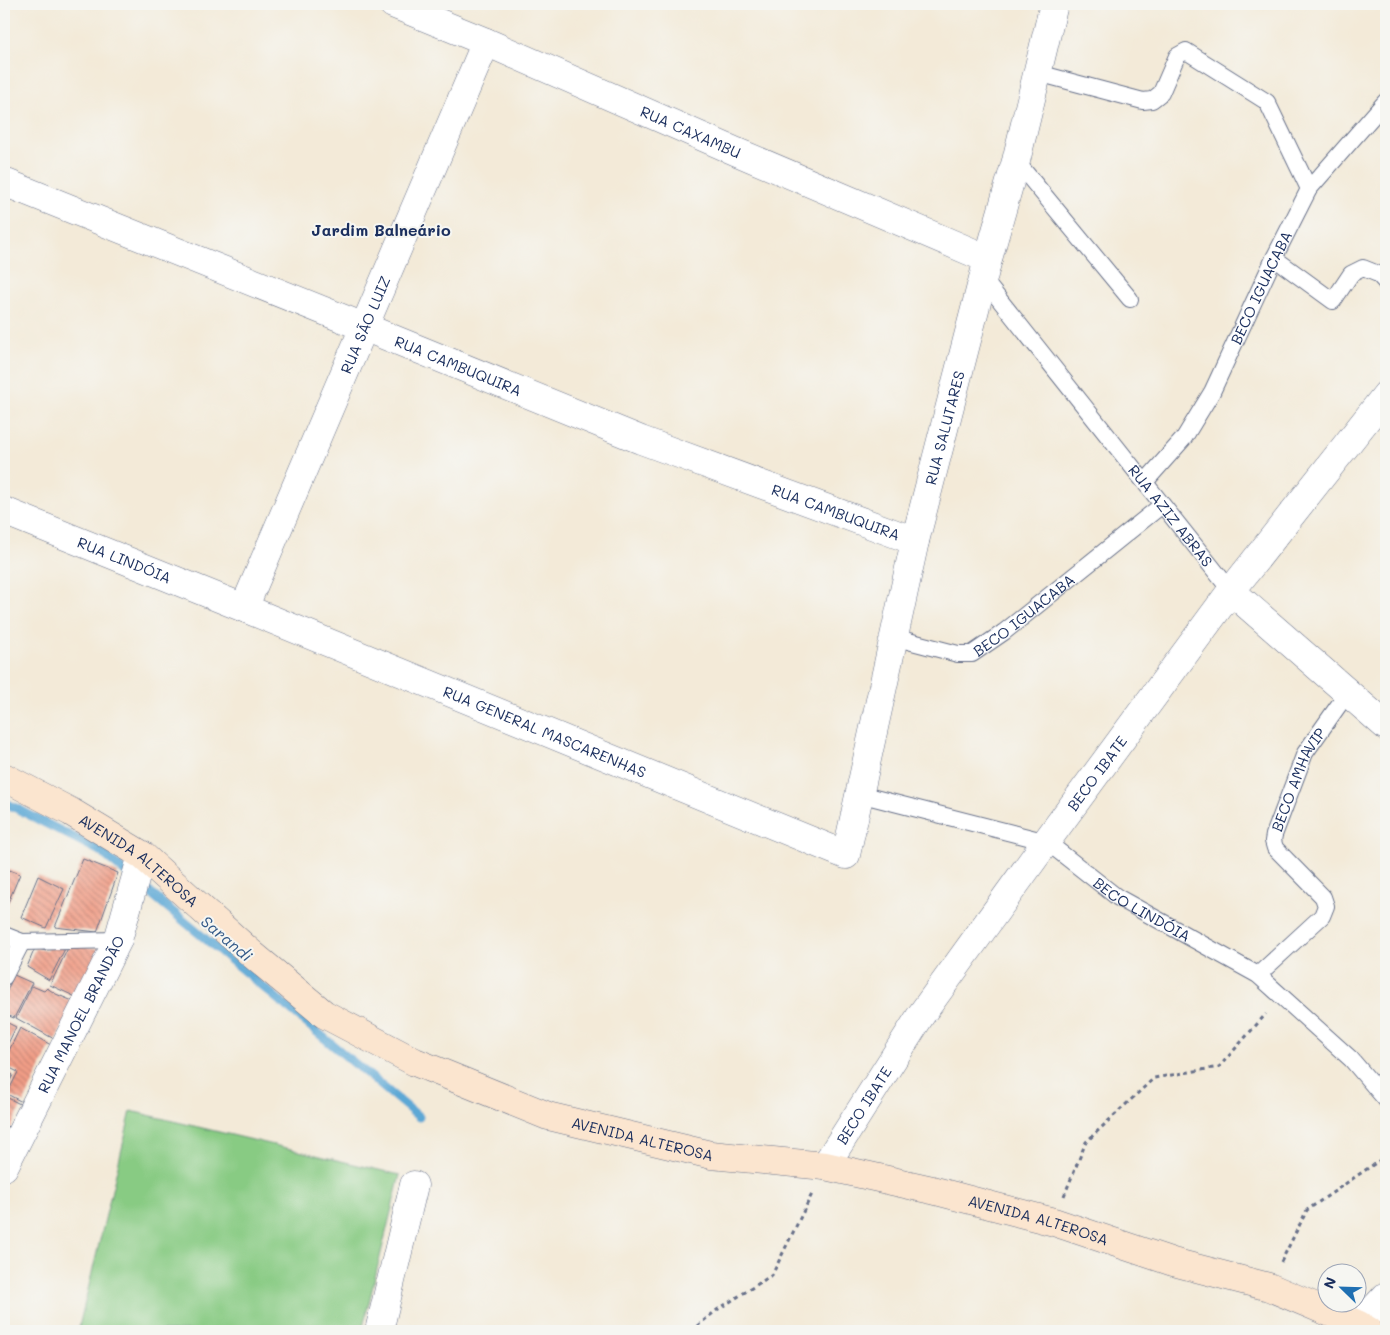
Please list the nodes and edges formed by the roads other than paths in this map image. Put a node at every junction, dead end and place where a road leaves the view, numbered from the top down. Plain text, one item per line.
1 (393, 4) edge
2 (1054, 4) edge
3 (486, 42) junction
4 (1038, 74) junction
5 (1386, 101) edge
6 (1016, 162) junction
7 (4, 182) edge
8 (1309, 189) junction
9 (1274, 258) junction
10 (986, 269) junction
11 (1386, 283) edge
12 (1130, 299) dead end
13 (364, 327) junction
14 (1386, 395) edge
15 (1145, 482) junction
16 (1162, 505) junction
17 (4, 511) edge
18 (915, 541) junction
19 (1231, 591) junction
20 (244, 608) junction
21 (893, 637) junction
22 (1348, 692) junction
23 (1386, 726) edge
24 (4, 777) edge
25 (859, 794) junction
26 (1046, 842) junction
27 (846, 854) joint
28 (142, 855) junction
29 (4, 935) edge
30 (118, 940) junction
31 (22, 942) junction
32 (1258, 975) junction
33 (4, 977) edge
34 (1386, 1100) edge
35 (4, 1166) edge
36 (825, 1166) junction
37 (414, 1185) dead end
38 (1386, 1296) edge
39 (1362, 1329) edge
40 (379, 1331) edge

1 - 3 street, RUA CAXAMBU
2 - 4 street, RUA SALUTARES
3 - 10 street, RUA CAXAMBU
3 - 13 street, RUA SÃO LUIZ
4 - 6 street, RUA SALUTARES
4 - 8 lane
5 - 8 lane, BECO IGUACABA
6 - 10 street, RUA SALUTARES
6 - 12 lane
7 - 13 street, RUA CAMBUQUIRA
8 - 9 lane, BECO IGUACABA
9 - 11 lane
9 - 15 lane, BECO IGUACABA
10 - 15 lane, RUA AZIZ ABRAS
10 - 18 street, RUA SALUTARES
13 - 18 street, RUA CAMBUQUIRA
13 - 20 street, RUA SÃO LUIZ
14 - 19 street, BECO IBATE
15 - 16 lane, RUA AZIZ ABRAS
16 - 19 lane, RUA AZIZ ABRAS
16 - 21 lane, BECO IGUACABA
17 - 20 street, RUA LINDÓIA
18 - 21 street, RUA SALUTARES
19 - 22 street, RUA AZIZ ABRAS
19 - 26 street, BECO IBATE
20 - 27 street, RUA GENERAL MASCARENHAS
21 - 25 street, RUA SALUTARES
22 - 23 street, RUA AZIZ ABRAS
22 - 32 lane, BECO AMHAVIP
24 - 28 street, AVENIDA ALTEROSA
25 - 26 lane, BECO LINDÓIA
25 - 27 street, RUA SALUTARES
26 - 32 lane, BECO LINDÓIA
26 - 36 street, BECO IBATE
28 - 30 street, RUA MANOEL BRANDÃO
28 - 36 street, AVENIDA ALTEROSA
29 - 31 lane
30 - 31 lane
30 - 35 street, RUA MANOEL BRANDÃO
31 - 33 lane
32 - 34 lane, BECO LINDÓIA
36 - 39 street, AVENIDA ALTEROSA
37 - 40 street
38 - 39 street

